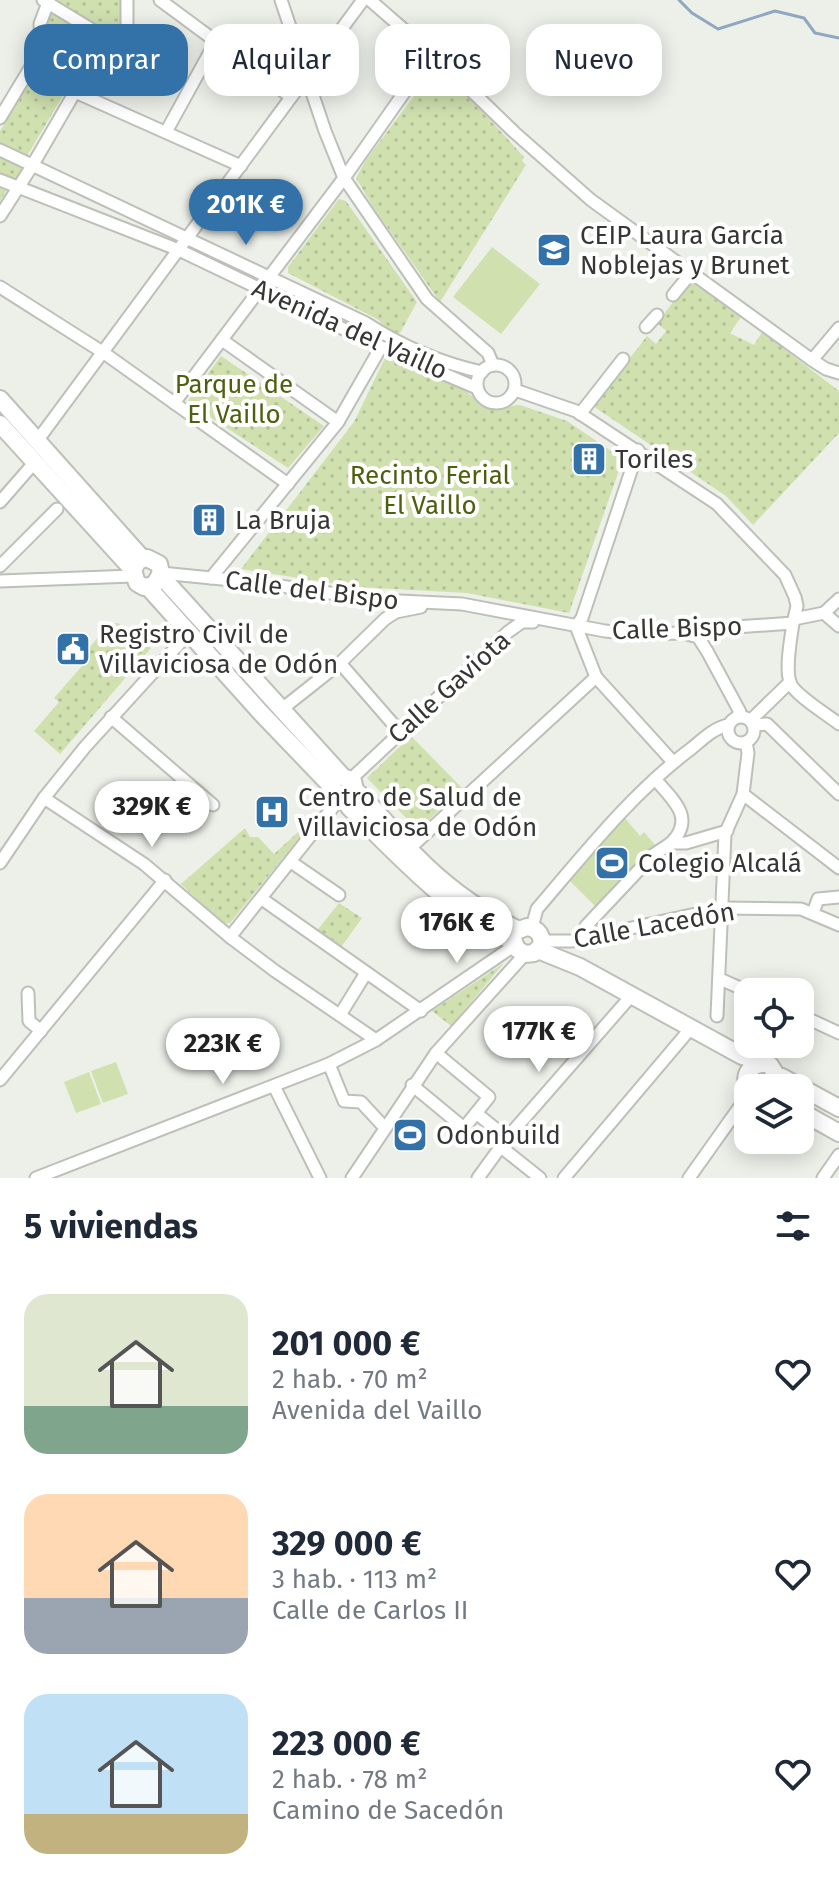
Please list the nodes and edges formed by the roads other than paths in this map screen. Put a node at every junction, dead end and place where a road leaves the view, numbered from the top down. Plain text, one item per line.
1 (127, 0) edge
2 (160, 0) edge
3 (281, 0) edge
4 (363, 0) edge
5 (370, 0) edge
6 (46, 1) edge
7 (83, 24) edge
8 (127, 24) edge
9 (289, 24) edge
10 (345, 24) edge
11 (398, 24) edge
12 (204, 32) edge
13 (204, 63) edge
14 (73, 96) edge
15 (84, 96) edge
16 (314, 96) edge
17 (402, 96) edge
18 (477, 96) edge
19 (291, 97) edge
20 (0, 118) edge
21 (166, 132) junction
22 (0, 150) edge
23 (32, 166) junction
24 (241, 166) junction
25 (344, 178) junction
26 (0, 180) edge
27 (18, 187) junction
28 (0, 216) edge
29 (188, 238) junction
30 (179, 250) junction
31 (691, 273) junction
32 (269, 277) junction
33 (0, 287) edge
34 (260, 289) junction
35 (673, 295) dead end
36 (657, 315) dead end
37 (646, 327) dead end
38 (839, 328) edge
39 (222, 340) junction
40 (381, 347) junction
41 (104, 353) junction
42 (623, 359) dead end
43 (812, 360) junction
44 (493, 365) junction
45 (826, 369) junction
46 (482, 372) junction
47 (839, 373) edge
48 (839, 383) edge
49 (477, 388) junction
50 (515, 390) junction
51 (0, 399) edge
52 (174, 403) junction
53 (580, 414) junction
54 (338, 422) junction
55 (0, 424) edge
56 (37, 441) junction
57 (638, 450) junction
58 (34, 463) junction
59 (288, 484) junction
60 (0, 502) edge
61 (57, 509) dead end
62 (109, 533) junction
63 (0, 566) edge
64 (136, 568) junction
65 (211, 578) junction
66 (157, 579) junction
67 (0, 581) edge
68 (839, 599) edge
69 (462, 604) junction
70 (824, 613) junction
71 (794, 621) junction
72 (559, 623) junction
73 (576, 626) junction
74 (839, 626) edge
75 (189, 633) junction
76 (686, 633) junction
77 (340, 663) junction
78 (596, 677) junction
79 (790, 682) junction
80 (282, 709) junction
81 (111, 717) junction
82 (733, 721) junction
83 (752, 722) junction
84 (839, 724) edge
85 (400, 732) junction
86 (746, 742) junction
87 (673, 762) junction
88 (655, 779) junction
89 (344, 788) junction
90 (743, 794) junction
91 (839, 794) edge
92 (44, 798) junction
93 (213, 805) dead end
94 (727, 831) junction
95 (671, 843) junction
96 (409, 849) junction
97 (1, 861) edge
98 (291, 862) junction
99 (839, 868) edge
100 (165, 880) junction
101 (339, 895) dead end
102 (839, 897) edge
103 (262, 899) junction
104 (723, 908) junction
105 (813, 913) junction
106 (839, 925) edge
107 (595, 934) junction
108 (230, 937) junction
109 (528, 941) junction
110 (573, 955) junction
111 (366, 973) junction
112 (720, 979) junction
113 (734, 985) edge
114 (28, 993) dead end
115 (632, 995) junction
116 (421, 1011) junction
117 (340, 1015) junction
118 (717, 1016) dead end
119 (814, 1021) edge
120 (691, 1028) junction
121 (41, 1031) junction
122 (839, 1033) edge
123 (376, 1040) junction
124 (436, 1053) junction
125 (752, 1063) junction
126 (329, 1064) junction
127 (748, 1074) edge
128 (775, 1074) edge
129 (0, 1080) edge
130 (412, 1085) junction
131 (274, 1086) junction
132 (814, 1094) edge
133 (839, 1108) edge
134 (476, 1113) junction
135 (734, 1115) edge
136 (814, 1119) edge
137 (385, 1128) junction
138 (839, 1133) edge
139 (504, 1142) junction
140 (839, 1155) edge
141 (41, 1177) edge
142 (320, 1178) edge
143 (352, 1178) edge
144 (478, 1178) edge
145 (540, 1178) edge
146 (564, 1178) edge
147 (689, 1178) edge
148 (823, 1178) edge

1 - 8 street
2 - 12 street
3 - 9 street
4 - 10 street
5 - 11 street
6 - 7 street
6 - 20 street
13 - 21 street
14 - 23 street
15 - 21 street
16 - 25 street
17 - 25 street
18 - 31 street
19 - 24 street
21 - 24 street
22 - 23 street, Avenida del Vaillo
23 - 27 street
23 - 29 street, Avenida del Vaillo
24 - 29 street
25 - 32 street
25 - 44 street
26 - 27 street, Avenida del Vaillo
27 - 28 street
27 - 30 street, Avenida del Vaillo
29 - 30 street
29 - 32 street, Avenida del Vaillo
30 - 34 street, Avenida del Vaillo
30 - 41 street
31 - 35 street
31 - 43 street
32 - 34 street
32 - 46 street, Avenida del Vaillo
33 - 41 street
34 - 39 street
34 - 40 street, Avenida del Vaillo
36 - 37 street
38 - 43 street
39 - 52 street
39 - 54 street
40 - 49 street, Avenida del Vaillo
40 - 54 street
41 - 52 street
41 - 56 street
42 - 53 street
43 - 45 street
44 - 46 street
44 - 50 street
45 - 47 street
45 - 48 street
46 - 49 street
49 - 50 street
50 - 53 street
51 - 56 street
52 - 59 street
53 - 57 street
54 - 59 street
55 - 58 street
56 - 62 street
57 - 71 street
57 - 73 street
58 - 60 street
58 - 62 street
59 - 65 street
61 - 63 street
62 - 64 street
64 - 66 street
64 - 66 street
64 - 67 street
65 - 66 street, Calle del Bispo
65 - 69 street, Calle del Bispo
66 - 75 street
66 - 80 street
68 - 70 street
69 - 72 street, Calle Bispo
69 - 77 street
70 - 71 street, Calle Bispo
70 - 74 street
71 - 76 street, Calle Bispo
71 - 79 street
72 - 73 street, Calle Bispo
72 - 85 street, Calle Gaviota
73 - 76 street, Calle Bispo
73 - 78 street
75 - 81 street
75 - 89 street
76 - 82 street
77 - 80 street
77 - 85 street
78 - 87 street
78 - 96 street
79 - 83 street
79 - 84 street
80 - 89 street
81 - 92 street
81 - 93 street
82 - 83 street
82 - 86 street
82 - 87 street
83 - 86 street
83 - 91 street
85 - 89 street, Calle Gaviota
86 - 90 street
87 - 88 street
88 - 95 street
88 - 109 street
89 - 96 street
89 - 98 street, Calle Gaviota
89 - 109 street
90 - 94 street
90 - 99 street
92 - 97 street
92 - 100 street
94 - 95 street
94 - 104 street
95 - 107 street
96 - 109 street
98 - 101 street
98 - 103 street, Calle Gaviota
100 - 108 street
100 - 121 street
102 - 105 street
103 - 108 street, Calle Gaviota
103 - 111 street
104 - 105 street, Calle Lacedón
104 - 107 street, Calle Lacedón
104 - 112 street
105 - 106 street, Calle Lacedón
107 - 110 street, Calle Lacedón
108 - 117 street
109 - 110 street
109 - 116 street
109 - 124 street
110 - 115 street
111 - 116 street
111 - 117 street
112 - 113 street
112 - 118 street
114 - 121 street
115 - 120 street
115 - 139 street
116 - 123 street
117 - 123 street
119 - 122 street
120 - 125 street
120 - 146 street
121 - 129 street
123 - 126 street
124 - 130 street
124 - 134 street
125 - 127 street
125 - 128 street
126 - 131 street
126 - 137 street
130 - 134 street
130 - 137 street
131 - 141 street
131 - 142 street
132 - 133 street
134 - 139 street
135 - 147 street
136 - 138 street
137 - 143 street
139 - 144 street
139 - 145 street
140 - 148 street

